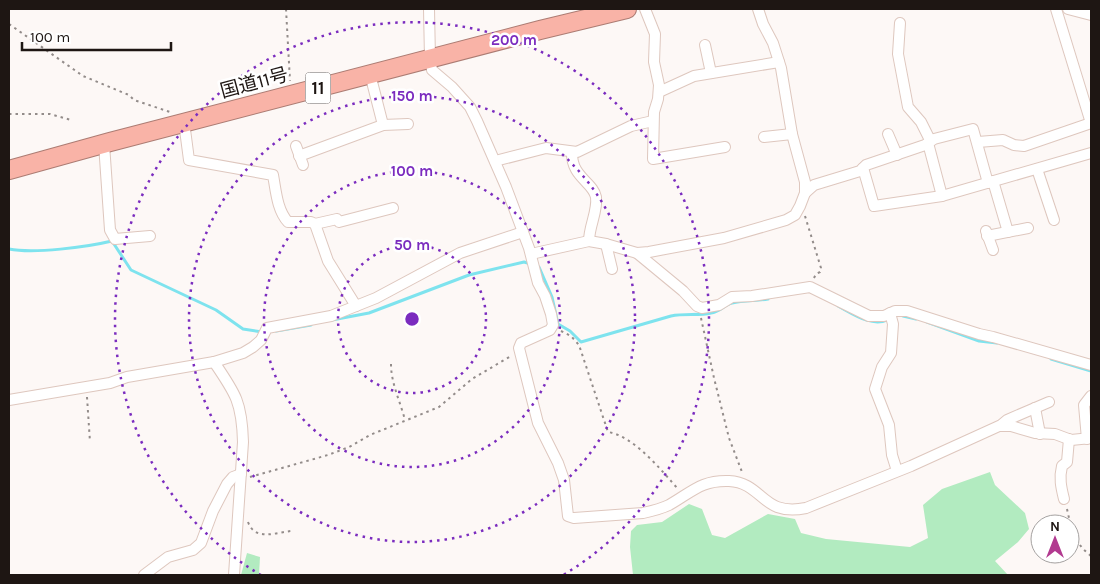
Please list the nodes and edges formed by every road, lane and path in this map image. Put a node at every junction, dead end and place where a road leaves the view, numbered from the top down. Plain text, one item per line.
1 (286, 9) edge
2 (429, 9) edge
3 (627, 9) edge
4 (644, 9) edge
5 (758, 9) edge
6 (1056, 9) edge
7 (1068, 9) edge
8 (1091, 15) edge
9 (900, 23) dead end
10 (9, 24) edge
11 (706, 45) dead end
12 (430, 59) junction
13 (779, 62) junction
14 (711, 73) junction
15 (370, 74) junction
16 (659, 92) junction
17 (290, 95) junction
18 (9, 114) edge
19 (71, 120) dead end
20 (653, 121) junction
21 (184, 122) junction
22 (1091, 123) edge
23 (383, 125) junction
24 (408, 125) dead end
25 (792, 134) junction
26 (888, 134) dead end
27 (764, 137) dead end
28 (929, 142) junction
29 (978, 142) junction
30 (104, 144) junction
31 (724, 147) dead end
32 (572, 152) junction
33 (1091, 152) edge
34 (897, 155) junction
35 (299, 156) dead end
36 (495, 161) junction
37 (863, 168) junction
38 (1037, 168) junction
39 (9, 170) edge
40 (991, 182) junction
41 (805, 193) junction
42 (942, 196) junction
43 (393, 208) dead end
44 (798, 210) junction
45 (1054, 220) dead end
46 (315, 224) junction
47 (1028, 228) dead end
48 (522, 232) junction
49 (1008, 232) junction
50 (150, 236) dead end
51 (589, 241) junction
52 (606, 244) junction
53 (992, 250) dead end
54 (637, 253) junction
55 (531, 254) junction
56 (612, 269) dead end
57 (810, 287) junction
58 (356, 306) junction
59 (702, 308) junction
60 (890, 313) junction
61 (551, 328) junction
62 (520, 352) junction
63 (214, 362) junction
64 (391, 364) dead end
65 (1091, 365) edge
66 (86, 387) junction
67 (1091, 396) edge
68 (9, 400) edge
69 (1049, 402) dead end
70 (1035, 408) junction
71 (405, 420) junction
72 (999, 426) junction
73 (1040, 434) junction
74 (1069, 439) junction
75 (1089, 439) edge
76 (90, 442) dead end
77 (897, 471) junction
78 (241, 477) junction
79 (746, 485) junction
80 (686, 494) junction
81 (1064, 499) joint
82 (239, 503) junction
83 (291, 531) dead end
84 (1091, 556) edge
85 (144, 575) edge
86 (234, 575) edge

1 - 17 path
2 - 12 street
3 - 12 highway, 国道11号 / 11
4 - 16 street
5 - 13 street
6 - 22 street
7 - 8 street
9 - 28 street
10 - 21 path
11 - 14 street
12 - 15 highway, 国道11号 / 11
12 - 36 street
13 - 14 street
13 - 25 street
14 - 16 street
15 - 17 highway, 国道11号 / 11
15 - 23 street
16 - 20 street
17 - 21 highway, 国道11号 / 11
18 - 19 path
20 - 31 street
20 - 32 street
21 - 30 highway, 国道11号 / 11
21 - 46 street
22 - 29 street
23 - 24 street
23 - 35 street
25 - 27 street
25 - 41 street
26 - 34 street
28 - 29 street
28 - 34 street
28 - 42 street
29 - 40 street
30 - 39 highway, 国道11号 / 11
30 - 50 street
32 - 36 street
32 - 51 street
33 - 38 street
34 - 37 street
36 - 48 street
37 - 41 street
37 - 42 street
38 - 40 street
38 - 45 street
40 - 42 street
40 - 49 street
41 - 44 street
43 - 46 street
44 - 54 street
44 - 57 path
46 - 58 street
47 - 49 street
48 - 55 street
48 - 58 street
49 - 53 street
51 - 52 street
51 - 55 street
52 - 54 street
52 - 56 street
54 - 59 street
55 - 61 street
57 - 59 street
57 - 60 street
58 - 63 street
59 - 79 path
60 - 65 street
60 - 77 street
61 - 62 street
61 - 80 path
62 - 71 path
62 - 80 street
63 - 66 street
63 - 78 street
64 - 71 path
66 - 68 street
66 - 76 path
67 - 75 street
69 - 70 street
70 - 72 street
70 - 73 street
71 - 78 path
72 - 73 street
72 - 77 street
73 - 74 street
74 - 75 street
74 - 81 street
77 - 79 street
78 - 82 street
78 - 85 street
79 - 80 street
81 - 84 path
82 - 83 path
82 - 86 street

